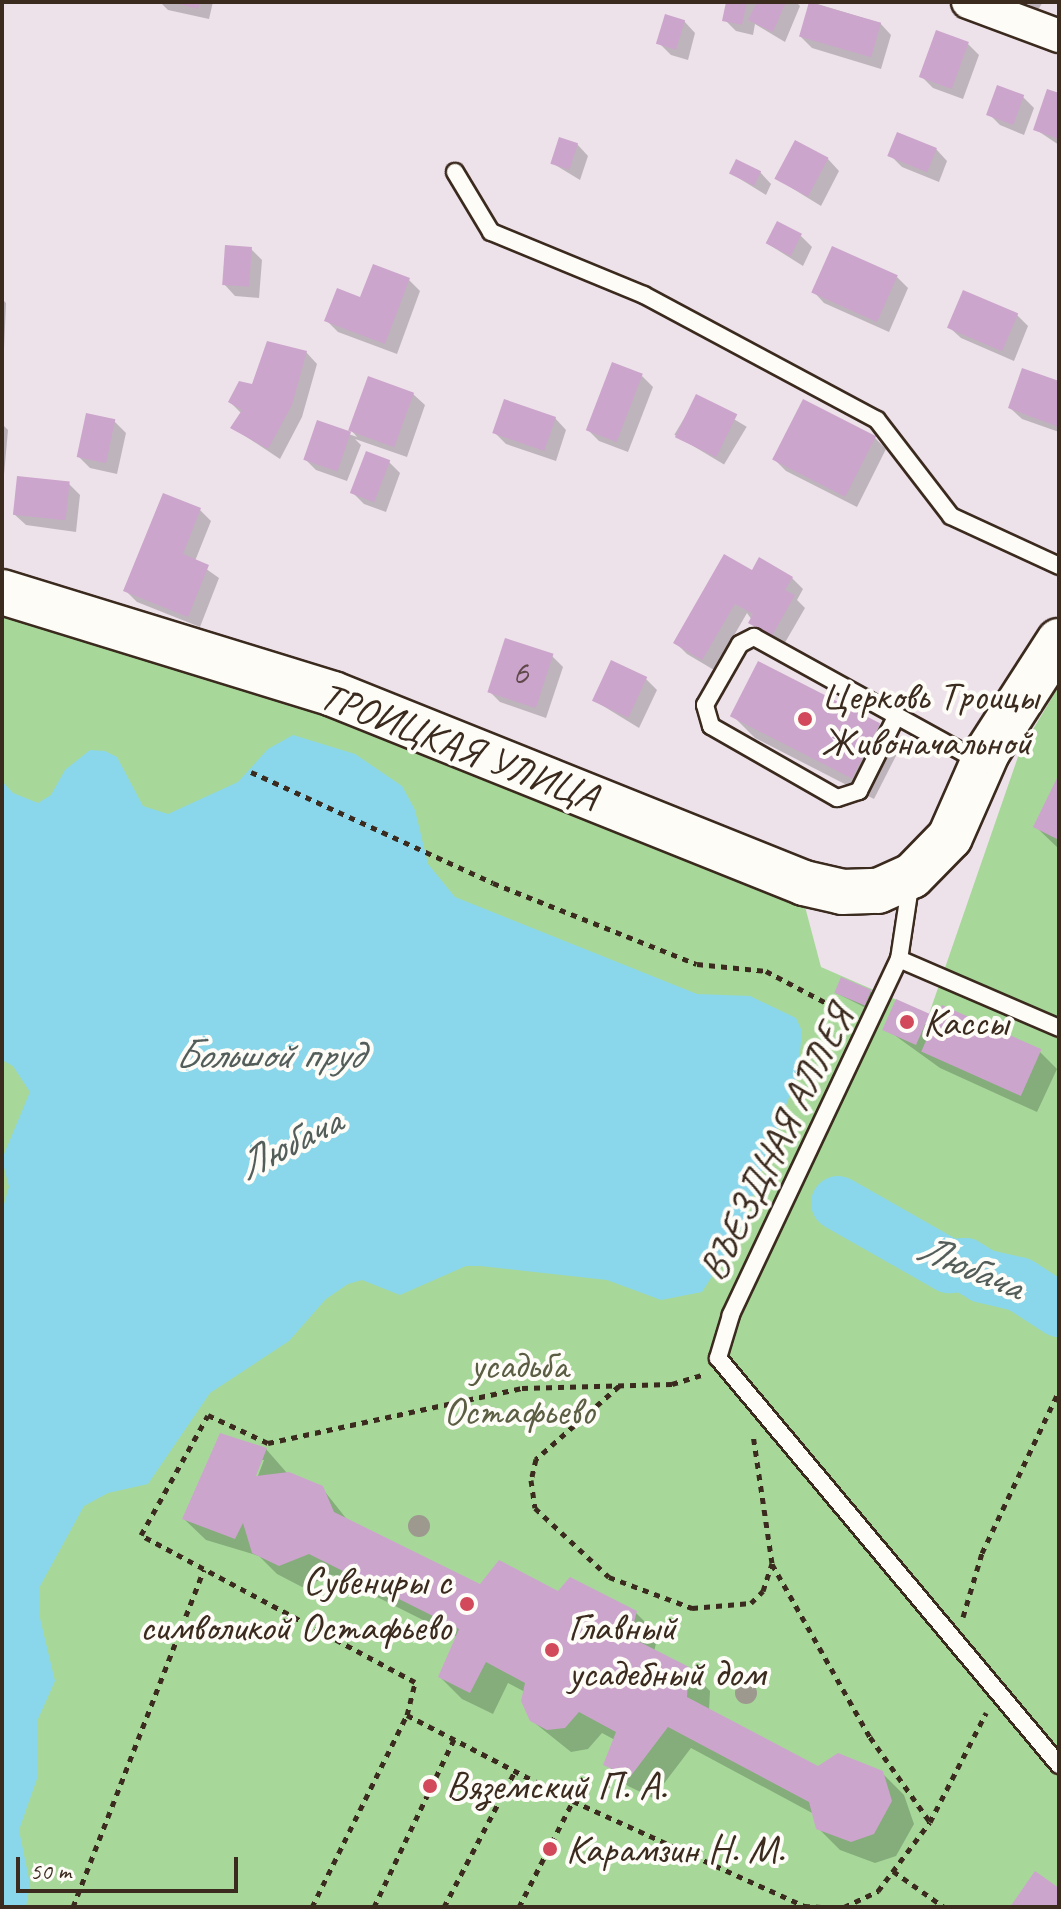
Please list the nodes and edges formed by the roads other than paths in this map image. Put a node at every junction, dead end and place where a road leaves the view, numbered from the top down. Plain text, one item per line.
1 (968, 2) edge
2 (1059, 36) edge
3 (455, 172) dead end
4 (1059, 566) edge
5 (2, 592) edge
6 (1059, 641) edge
7 (896, 717) junction
8 (983, 763) junction
9 (912, 876) junction
10 (899, 959) junction
11 (1059, 1028) edge
12 (1059, 1765) edge

1 - 2 street
3 - 4 lane
5 - 9 street, ТРОИЦКАЯ УЛИЦА
6 - 8 street
7 - 7 lane
7 - 8 lane
8 - 9 street
9 - 10 lane, ВЪЕЗДНАЯ АЛЛЕЯ
10 - 11 lane
10 - 12 lane, ВЪЕЗДНАЯ АЛЛЕЯ

